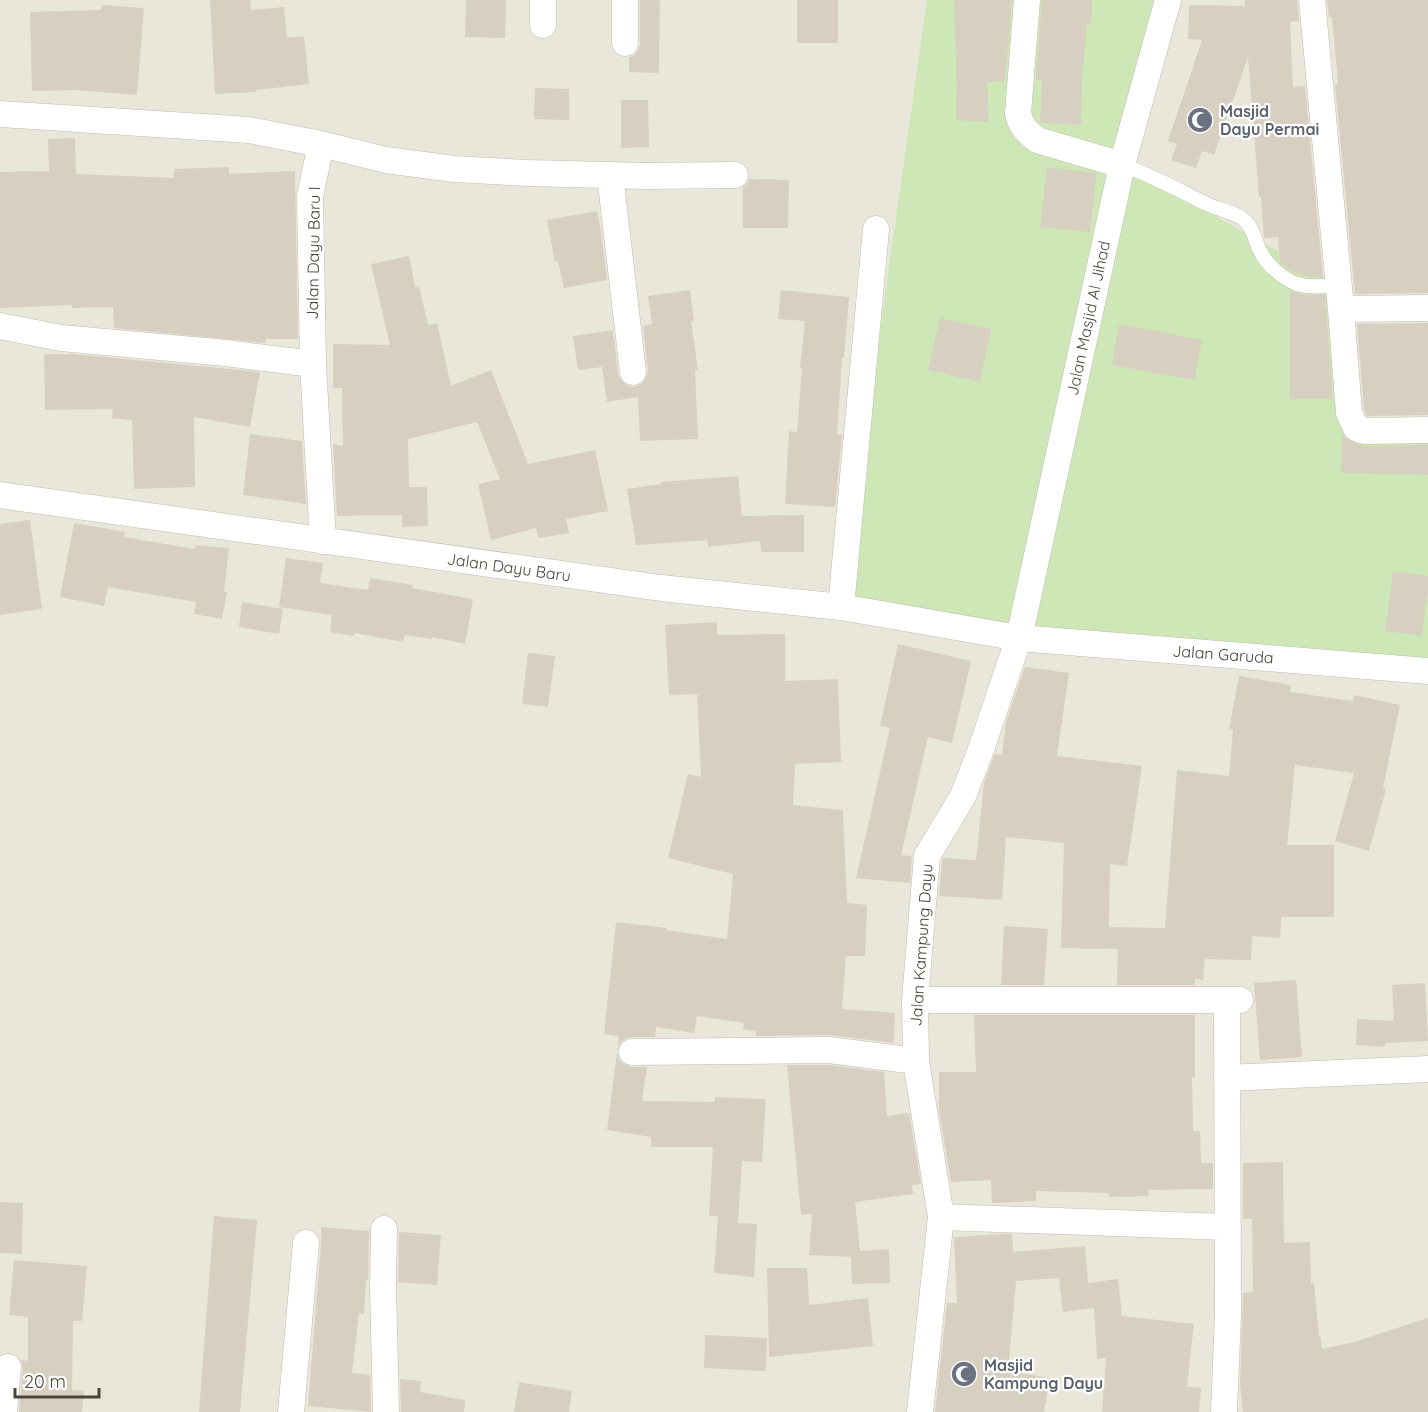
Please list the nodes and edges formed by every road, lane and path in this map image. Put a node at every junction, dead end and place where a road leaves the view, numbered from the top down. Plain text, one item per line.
1 (625, 0) edge
2 (1027, 0) edge
3 (1168, 0) edge
4 (1312, 0) edge
5 (625, 43) dead end
6 (0, 114) edge
7 (321, 144) junction
8 (1122, 165) junction
9 (735, 175) dead end
10 (610, 176) junction
11 (876, 229) dead end
12 (1340, 297) junction
13 (1428, 308) edge
14 (0, 327) edge
15 (313, 364) junction
16 (633, 372) dead end
17 (1428, 430) edge
18 (0, 495) edge
19 (323, 541) junction
20 (841, 607) junction
21 (1019, 638) junction
22 (1428, 671) edge
23 (915, 1000) junction
24 (632, 1052) dead end
25 (916, 1061) junction
26 (1428, 1070) edge
27 (1227, 1078) junction
28 (942, 1217) junction
29 (1227, 1227) junction
30 (384, 1230) dead end
31 (306, 1243) dead end
32 (8, 1367) dead end
33 (4, 1412) edge
34 (291, 1412) edge
35 (386, 1412) edge
36 (920, 1412) edge
37 (1224, 1412) edge

1 - 5 street
2 - 8 street
3 - 8 street, Jalan Masjid Al Jihad
4 - 12 street
6 - 7 street
7 - 10 street
7 - 15 street, Jalan Dayu Baru I
8 - 12 lane
8 - 21 street, Jalan Masjid Al Jihad
9 - 10 street
10 - 16 street
11 - 20 street
12 - 13 street
12 - 17 street
14 - 15 street
15 - 19 street, Jalan Dayu Baru I
18 - 19 street, Jalan Dayu Baru
19 - 20 street, Jalan Dayu Baru
20 - 21 street, Jalan Dayu Baru
21 - 22 street, Jalan Garuda
21 - 23 street, Jalan Kampung Dayu
23 - 25 street, Jalan Kampung Dayu
23 - 27 street
24 - 25 street
25 - 28 street, Jalan Kampung Dayu
26 - 27 street
27 - 29 street
28 - 29 street
28 - 36 street, Jalan Kampung Dayu
29 - 37 street
30 - 35 street
31 - 34 street
32 - 33 street

